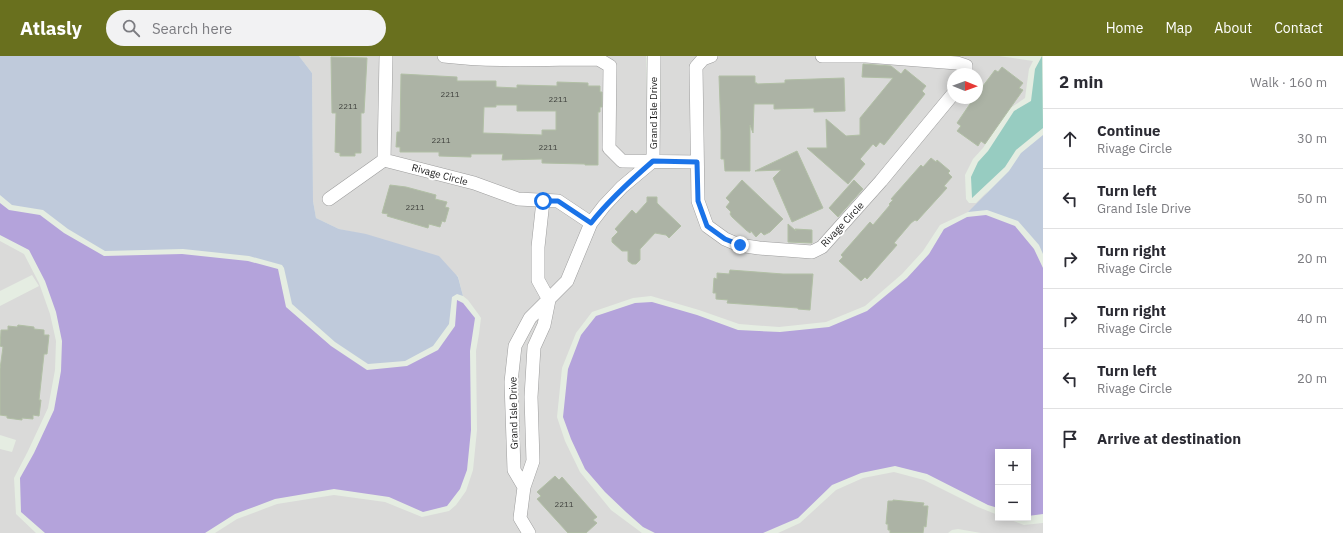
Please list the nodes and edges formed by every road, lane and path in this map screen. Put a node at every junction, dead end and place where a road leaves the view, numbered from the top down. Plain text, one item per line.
1 (386, 56) edge
2 (444, 56) edge
3 (654, 56) edge
4 (711, 56) edge
5 (822, 56) edge
6 (966, 68) edge
7 (947, 101) edge
8 (384, 160) junction
9 (653, 161) junction
10 (697, 162) junction
11 (329, 199) dead end
12 (543, 201) junction
13 (591, 223) junction
14 (549, 300) junction
15 (511, 401) junction
16 (531, 401) junction
17 (524, 487) junction
18 (529, 533) edge

1 - 8 street
2 - 9 street
3 - 9 street, Grand Isle Drive
4 - 10 street, Rivage Circle
5 - 6 street
7 - 10 street, Rivage Circle
8 - 11 street
8 - 12 street, Rivage Circle
9 - 10 street
9 - 13 street, Grand Isle Drive
12 - 13 street, Rivage Circle
12 - 14 street
13 - 14 street, Grand Isle Drive
14 - 15 street, Grand Isle Drive
14 - 16 street, Grand Isle Drive
15 - 16 street
15 - 17 street, Grand Isle Drive
16 - 17 street, Grand Isle Drive
17 - 18 street, Grand Isle Drive

